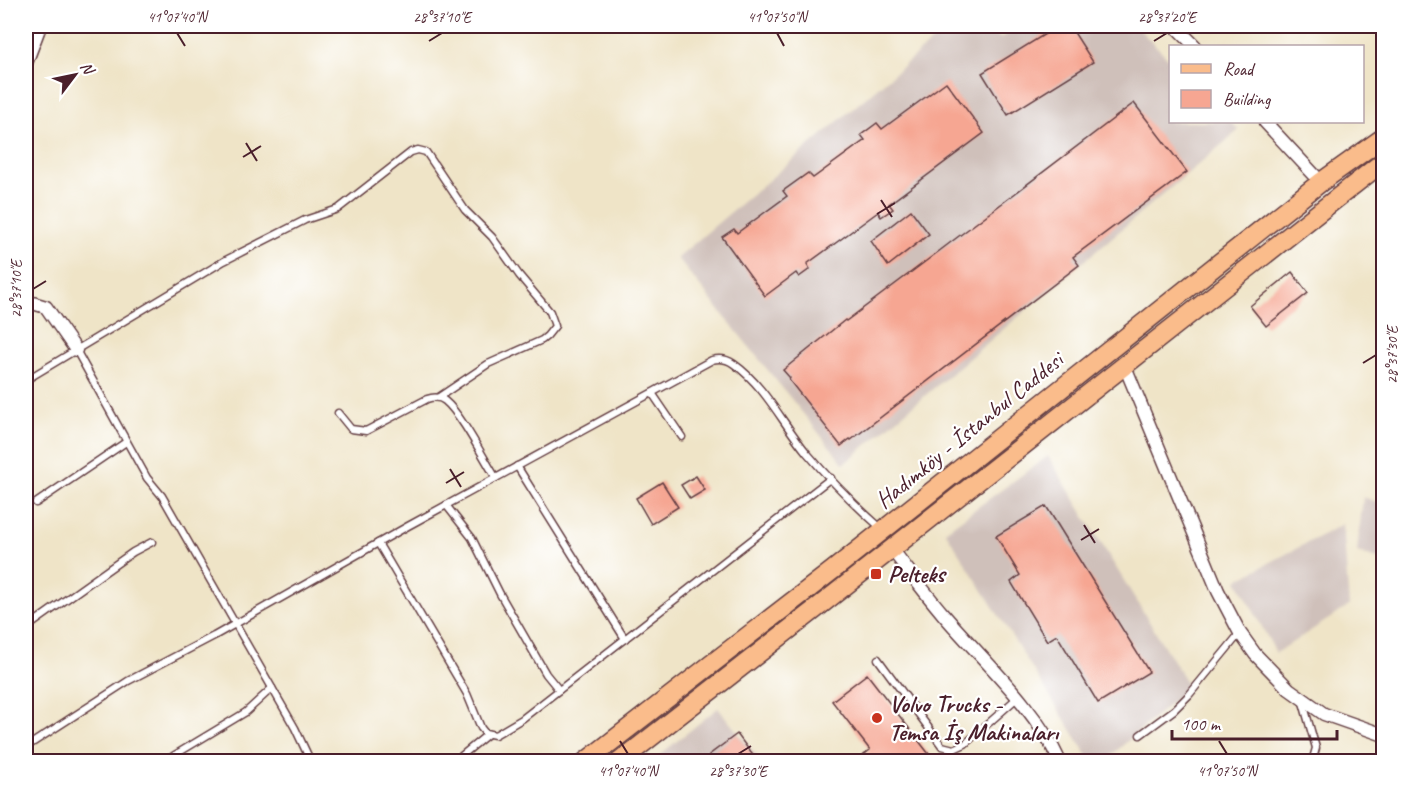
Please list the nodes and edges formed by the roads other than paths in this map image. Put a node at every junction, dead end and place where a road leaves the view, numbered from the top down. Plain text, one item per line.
1 (40, 26) edge
2 (1175, 26) edge
3 (1194, 45) edge
4 (26, 63) edge
5 (1266, 123) edge
6 (1383, 137) edge
7 (1383, 161) edge
8 (1321, 182) junction
9 (26, 301) edge
10 (75, 350) junction
11 (1124, 364) junction
12 (26, 380) edge
13 (652, 393) junction
14 (439, 398) junction
15 (338, 414) dead end
16 (682, 437) dead end
17 (126, 442) junction
18 (517, 466) junction
19 (496, 478) junction
20 (831, 478) junction
21 (36, 503) dead end
22 (446, 505) junction
23 (883, 529) junction
24 (152, 542) dead end
25 (378, 543) junction
26 (891, 548) junction
27 (236, 624) junction
28 (26, 628) edge
29 (1240, 633) junction
30 (625, 639) junction
31 (878, 659) dead end
32 (272, 688) junction
33 (559, 690) junction
34 (1017, 698) junction
35 (1302, 698) junction
36 (488, 734) junction
37 (1140, 735) dead end
38 (1383, 735) edge
39 (26, 747) edge
40 (163, 762) edge
41 (311, 762) edge
42 (454, 762) edge
43 (585, 762) edge
44 (619, 762) edge
45 (1060, 762) edge
46 (1312, 762) edge

1 - 4 street
2 - 3 street
5 - 8 street
6 - 8 main road, Hadımköy - İstanbul Caddesi
7 - 11 main road, Hadımköy - İstanbul Caddesi
8 - 23 main road, Hadımköy - İstanbul Caddesi
9 - 10 street
10 - 12 lane
10 - 14 lane
10 - 17 lane
11 - 26 main road, Hadımköy - İstanbul Caddesi
11 - 29 street
13 - 16 lane
13 - 18 lane
13 - 20 lane
14 - 15 lane
14 - 19 lane
17 - 21 lane
17 - 27 lane
18 - 19 lane
18 - 30 lane
19 - 22 lane
20 - 23 lane
20 - 30 lane
22 - 25 lane
22 - 33 lane
23 - 43 main road, Hadımköy - İstanbul Caddesi
24 - 28 lane
25 - 27 lane
25 - 36 lane
26 - 34 street
26 - 44 main road, Hadımköy - İstanbul Caddesi
27 - 32 lane
27 - 39 lane
29 - 35 street
29 - 37 lane
30 - 33 lane
31 - 34 lane
32 - 40 lane
32 - 41 lane
33 - 36 lane
34 - 45 street
35 - 38 street
35 - 46 lane
36 - 42 lane

